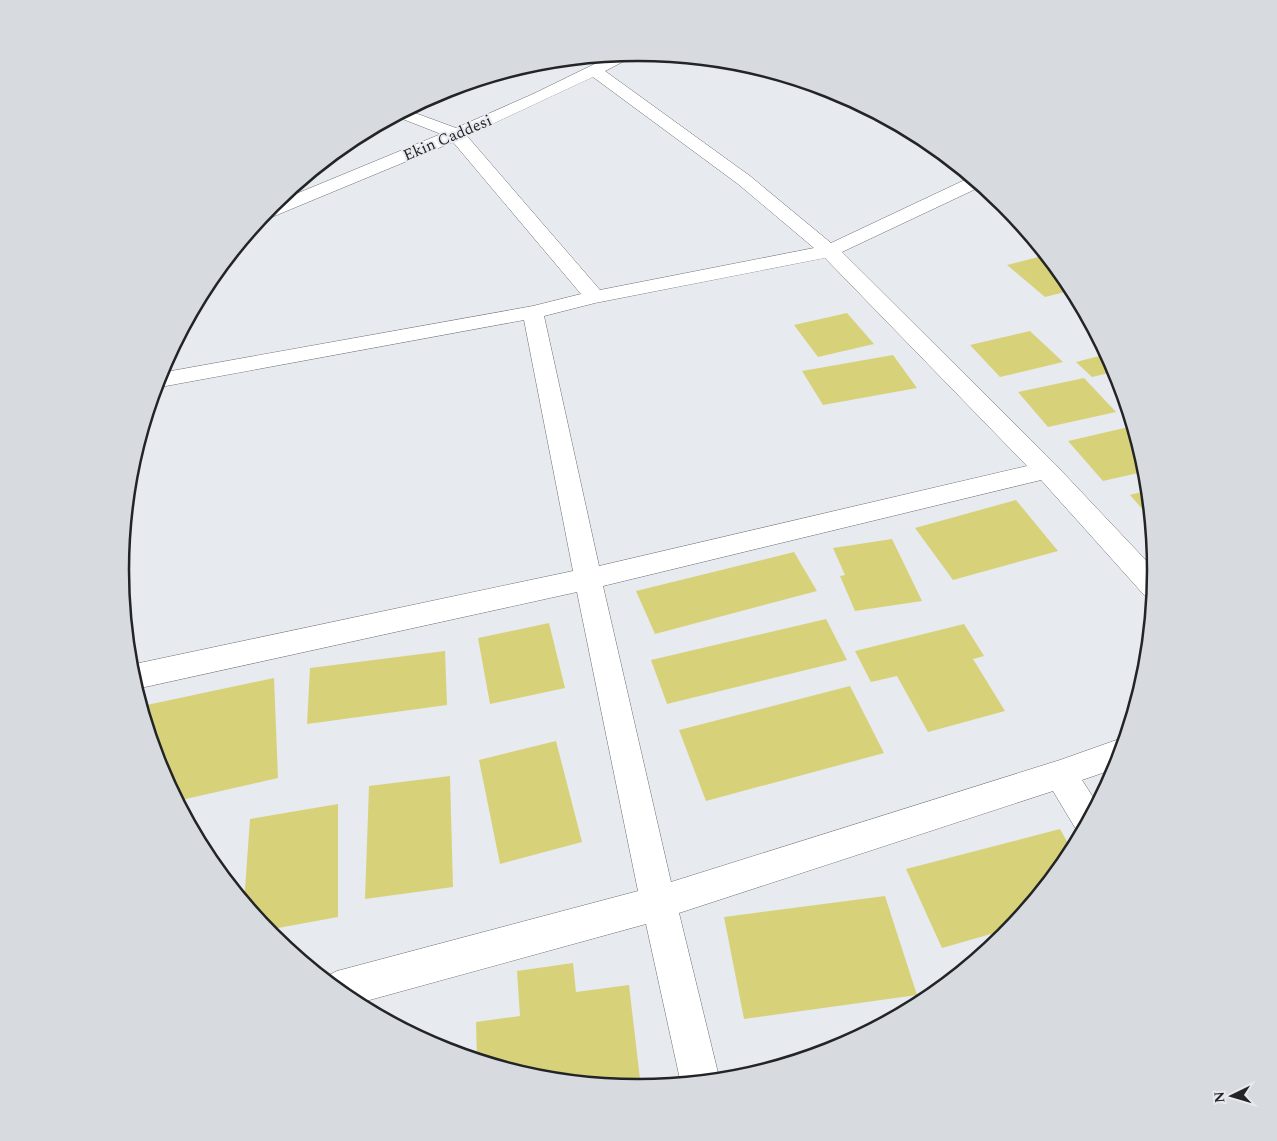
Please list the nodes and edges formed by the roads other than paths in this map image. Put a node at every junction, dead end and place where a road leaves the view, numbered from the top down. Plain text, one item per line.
1 (612, 62) edge
2 (594, 71) junction
3 (409, 116) edge
4 (456, 134) junction
5 (970, 184) edge
6 (283, 206) edge
7 (829, 251) junction
8 (595, 297) junction
9 (533, 312) junction
10 (167, 379) edge
11 (1046, 470) junction
12 (587, 579) junction
13 (1148, 580) edge
14 (140, 675) edge
15 (1113, 755) edge
16 (1060, 774) junction
17 (1085, 814) edge
18 (658, 903) junction
19 (346, 987) edge
20 (699, 1076) edge

1 - 2 street, Ekin Caddesi
2 - 4 street, Ekin Caddesi
2 - 7 street
3 - 4 street
4 - 6 street, Ekin Caddesi
4 - 8 street
5 - 7 street
7 - 8 street
7 - 11 street
8 - 9 street
9 - 10 street
9 - 12 street
11 - 12 street
11 - 13 street
12 - 14 street
12 - 18 street
15 - 16 street
16 - 17 street
16 - 18 street
18 - 19 street
18 - 20 street

